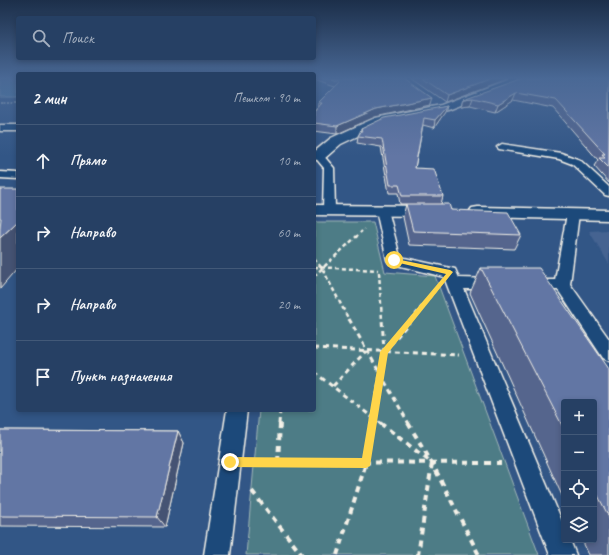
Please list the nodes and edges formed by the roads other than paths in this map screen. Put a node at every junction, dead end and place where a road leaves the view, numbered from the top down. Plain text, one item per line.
1 (439, 104) edge
2 (454, 104) edge
3 (444, 108) junction
4 (0, 128) edge
5 (16, 128) edge
6 (502, 147) dead end
7 (317, 156) edge
8 (0, 176) edge
9 (16, 176) edge
10 (609, 193) edge
11 (322, 210) edge
12 (382, 210) junction
13 (573, 214) junction
14 (609, 216) edge
15 (452, 278) junction
16 (562, 285) junction
17 (609, 353) edge
18 (237, 412) edge
19 (218, 555) edge
20 (564, 555) edge

1 - 3 street
2 - 3 street
3 - 7 street
4 - 5 lane
6 - 10 lane
7 - 11 lane
8 - 9 lane
11 - 12 street
12 - 13 street
12 - 15 lane
13 - 14 street
13 - 16 lane
15 - 16 lane
15 - 20 lane
16 - 17 lane
18 - 19 lane

